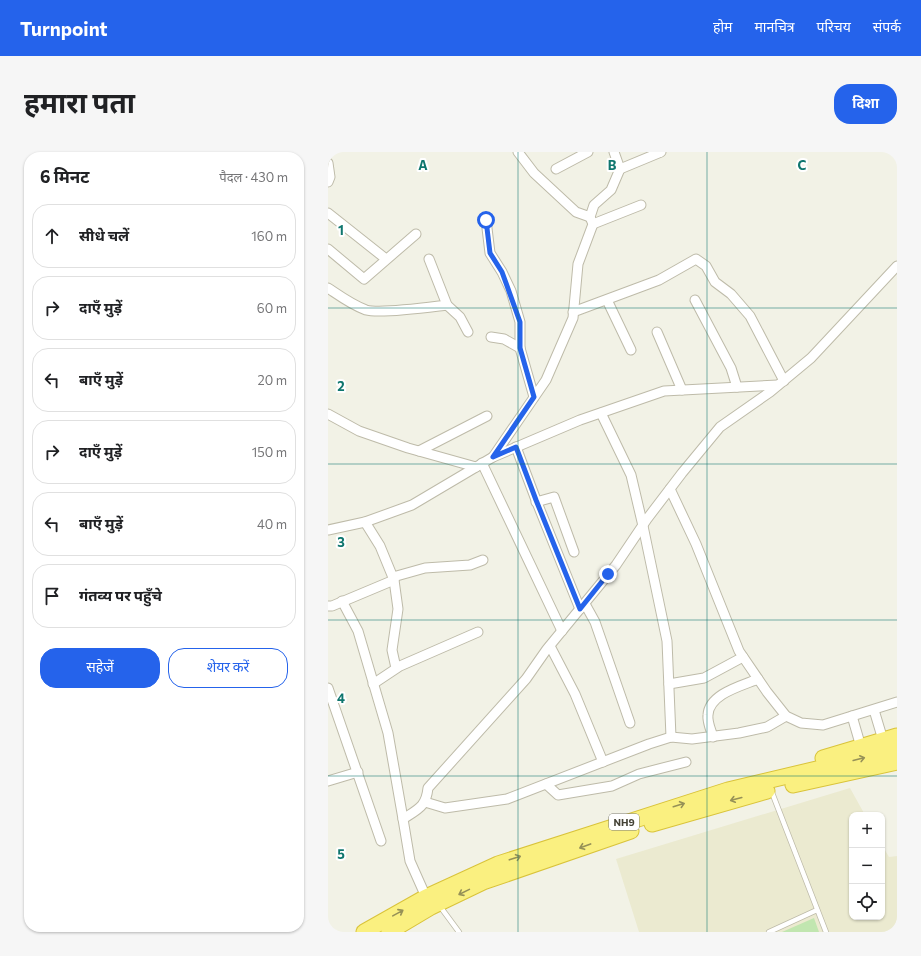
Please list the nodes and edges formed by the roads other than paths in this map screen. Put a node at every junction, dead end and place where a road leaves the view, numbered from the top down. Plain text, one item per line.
1 (518, 152) edge
2 (588, 152) edge
3 (614, 152) edge
4 (661, 152) edge
5 (328, 164) edge
6 (556, 169) dead end
7 (620, 169) junction
8 (328, 182) edge
9 (641, 205) dead end
10 (328, 213) edge
11 (486, 220) dead end
12 (592, 220) junction
13 (416, 234) dead end
14 (328, 249) edge
15 (429, 259) dead end
16 (386, 260) junction
17 (897, 266) edge
18 (328, 288) edge
19 (607, 300) junction
20 (695, 300) dead end
21 (447, 305) junction
22 (573, 312) junction
23 (468, 332) dead end
24 (658, 332) dead end
25 (491, 337) dead end
26 (520, 348) junction
27 (631, 350) dead end
28 (781, 383) junction
29 (737, 387) junction
30 (682, 390) junction
31 (534, 397) junction
32 (601, 413) junction
33 (328, 414) edge
34 (487, 416) dead end
35 (516, 447) junction
36 (419, 451) junction
37 (493, 457) junction
38 (479, 465) junction
39 (670, 489) junction
40 (536, 502) junction
41 (365, 522) junction
42 (643, 526) junction
43 (328, 530) edge
44 (574, 552) dead end
45 (483, 560) dead end
46 (394, 578) junction
47 (342, 601) junction
48 (328, 606) edge
49 (582, 606) junction
50 (562, 631) junction
51 (478, 632) dead end
52 (550, 646) junction
53 (744, 657) junction
54 (396, 668) junction
55 (758, 678) junction
56 (373, 684) junction
57 (669, 684) junction
58 (328, 688) edge
59 (897, 702) edge
60 (874, 710) junction
61 (786, 716) junction
62 (852, 716) junction
63 (630, 723) dead end
64 (671, 737) junction
65 (713, 737) junction
66 (890, 738) edge
67 (861, 747) junction
68 (897, 750) edge
69 (603, 762) junction
70 (686, 762) dead end
71 (897, 762) edge
72 (358, 772) junction
73 (328, 781) edge
74 (546, 784) junction
75 (770, 786) junction
76 (425, 802) junction
77 (403, 819) junction
78 (381, 841) dead end
79 (432, 903) junction
80 (817, 910) junction
81 (364, 932) edge
82 (389, 932) edge
83 (459, 932) edge
84 (769, 932) edge
85 (826, 932) edge

1 - 12 street
2 - 6 street
3 - 7 street
4 - 7 street
5 - 8 street
7 - 12 street
9 - 12 street
10 - 16 street
11 - 26 street
12 - 22 street
13 - 16 street
14 - 16 street
15 - 21 street
17 - 28 street
18 - 21 street
19 - 22 street
19 - 27 street
19 - 28 street
20 - 29 street
21 - 23 street
22 - 31 street
24 - 30 street
25 - 26 street
26 - 31 street
28 - 29 street
28 - 39 street
29 - 30 street
30 - 32 street
31 - 37 street
32 - 35 street
32 - 42 street
33 - 36 street
34 - 36 street
35 - 37 street
35 - 40 street
36 - 38 street
37 - 38 street
38 - 41 street
38 - 50 street
39 - 42 street
39 - 53 street
40 - 44 street
40 - 49 street
41 - 43 street
41 - 46 street
42 - 49 street
42 - 57 street
45 - 46 street
46 - 47 street
46 - 54 street
47 - 48 street
47 - 56 street
49 - 50 street
49 - 63 street
50 - 52 street
51 - 54 street
52 - 69 street
52 - 76 street
53 - 55 street
53 - 57 street
54 - 56 street
55 - 61 street
55 - 65 street
56 - 77 street
57 - 64 street
58 - 72 street
59 - 60 street
60 - 62 street
60 - 66 street
61 - 62 street
61 - 65 street
62 - 67 street
64 - 65 street
64 - 69 street
66 - 67 highway
67 - 75 highway
75 -> 68 highway, NH9
69 - 74 street
70 - 74 street
71 - 75 highway, NH9
72 - 73 street
72 - 78 street
74 - 76 street
75 - 79 highway, NH9
75 - 80 lane
76 - 77 street
77 - 79 street
81 -> 79 highway, NH9
79 - 82 highway, NH9
79 - 83 lane
80 - 84 lane
80 - 85 lane

